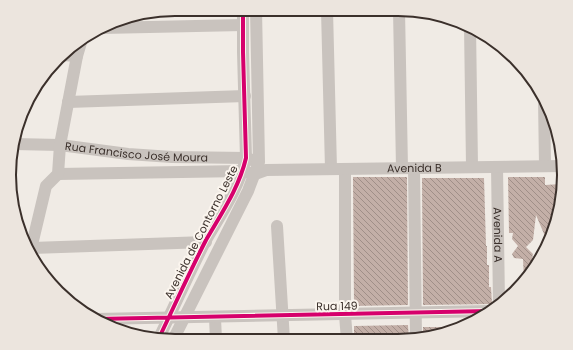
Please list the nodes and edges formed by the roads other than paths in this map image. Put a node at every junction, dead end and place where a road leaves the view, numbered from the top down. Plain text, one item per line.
1 (243, 16) edge
2 (256, 16) edge
3 (327, 16) edge
4 (399, 16) edge
5 (243, 25) junction
6 (115, 28) edge
7 (470, 33) edge
8 (79, 48) edge
9 (70, 55) edge
10 (77, 56) junction
11 (245, 96) junction
12 (68, 102) junction
13 (544, 112) edge
14 (19, 144) edge
15 (60, 146) junction
16 (246, 158) junction
17 (472, 166) junction
18 (545, 166) junction
19 (557, 166) edge
20 (497, 167) junction
21 (408, 168) junction
22 (260, 169) junction
23 (331, 169) junction
24 (345, 169) junction
25 (243, 171) junction
26 (58, 174) junction
27 (277, 226) dead end
28 (206, 242) junction
29 (32, 245) edge
30 (35, 251) edge
31 (499, 298) edge
32 (480, 311) edge
33 (416, 313) junction
34 (345, 315) junction
35 (284, 316) junction
36 (168, 317) junction
37 (184, 318) junction
38 (215, 318) junction
39 (107, 319) edge
40 (416, 333) edge
41 (161, 334) edge
42 (176, 334) edge
43 (216, 334) edge
44 (284, 334) edge
45 (347, 334) edge

1 - 5 street, Avenida de Contorno Leste
2 - 22 street, Avenida de Contorno Leste
3 - 23 street
4 - 21 street
5 - 6 street
5 - 11 street, Avenida de Contorno Leste
7 - 17 street
8 - 10 street
9 - 10 street
10 - 12 street
11 - 12 street
11 - 16 street, Avenida de Contorno Leste
12 - 15 street
13 - 18 street
14 - 15 street, Rua Francisco José Moura
15 - 16 street, Rua Francisco José Moura
15 - 26 street
16 - 22 street, Rua Francisco José Moura
16 - 25 street, Avenida de Contorno Leste
17 - 20 street, Avenida B
17 - 21 street, Avenida B
18 - 19 street, Avenida B
18 - 20 street, Avenida B
20 - 31 street, Avenida A
21 - 24 street, Avenida B
21 - 33 street
22 - 23 street, Avenida B
22 - 25 street, Rua Francisco José Moura
22 - 37 street, Avenida de Contorno Leste
23 - 24 street, Avenida B
24 - 34 street
25 - 26 street, Rua Francisco José Moura
25 - 28 street, Avenida de Contorno Leste
26 - 29 street
27 - 35 street
28 - 30 street
28 - 36 street, Avenida de Contorno Leste
32 - 33 street, Rua 149
33 - 34 street, Rua 149
33 - 40 street
34 - 35 street, Rua 149
34 - 45 street
35 - 38 street, Rua 149
35 - 44 street
36 - 37 street, Rua 149
36 - 39 street, Rua 149
36 - 41 street, Avenida de Contorno Leste
37 - 38 street, Rua 149
37 - 42 street, Avenida de Contorno Leste
38 - 43 street

